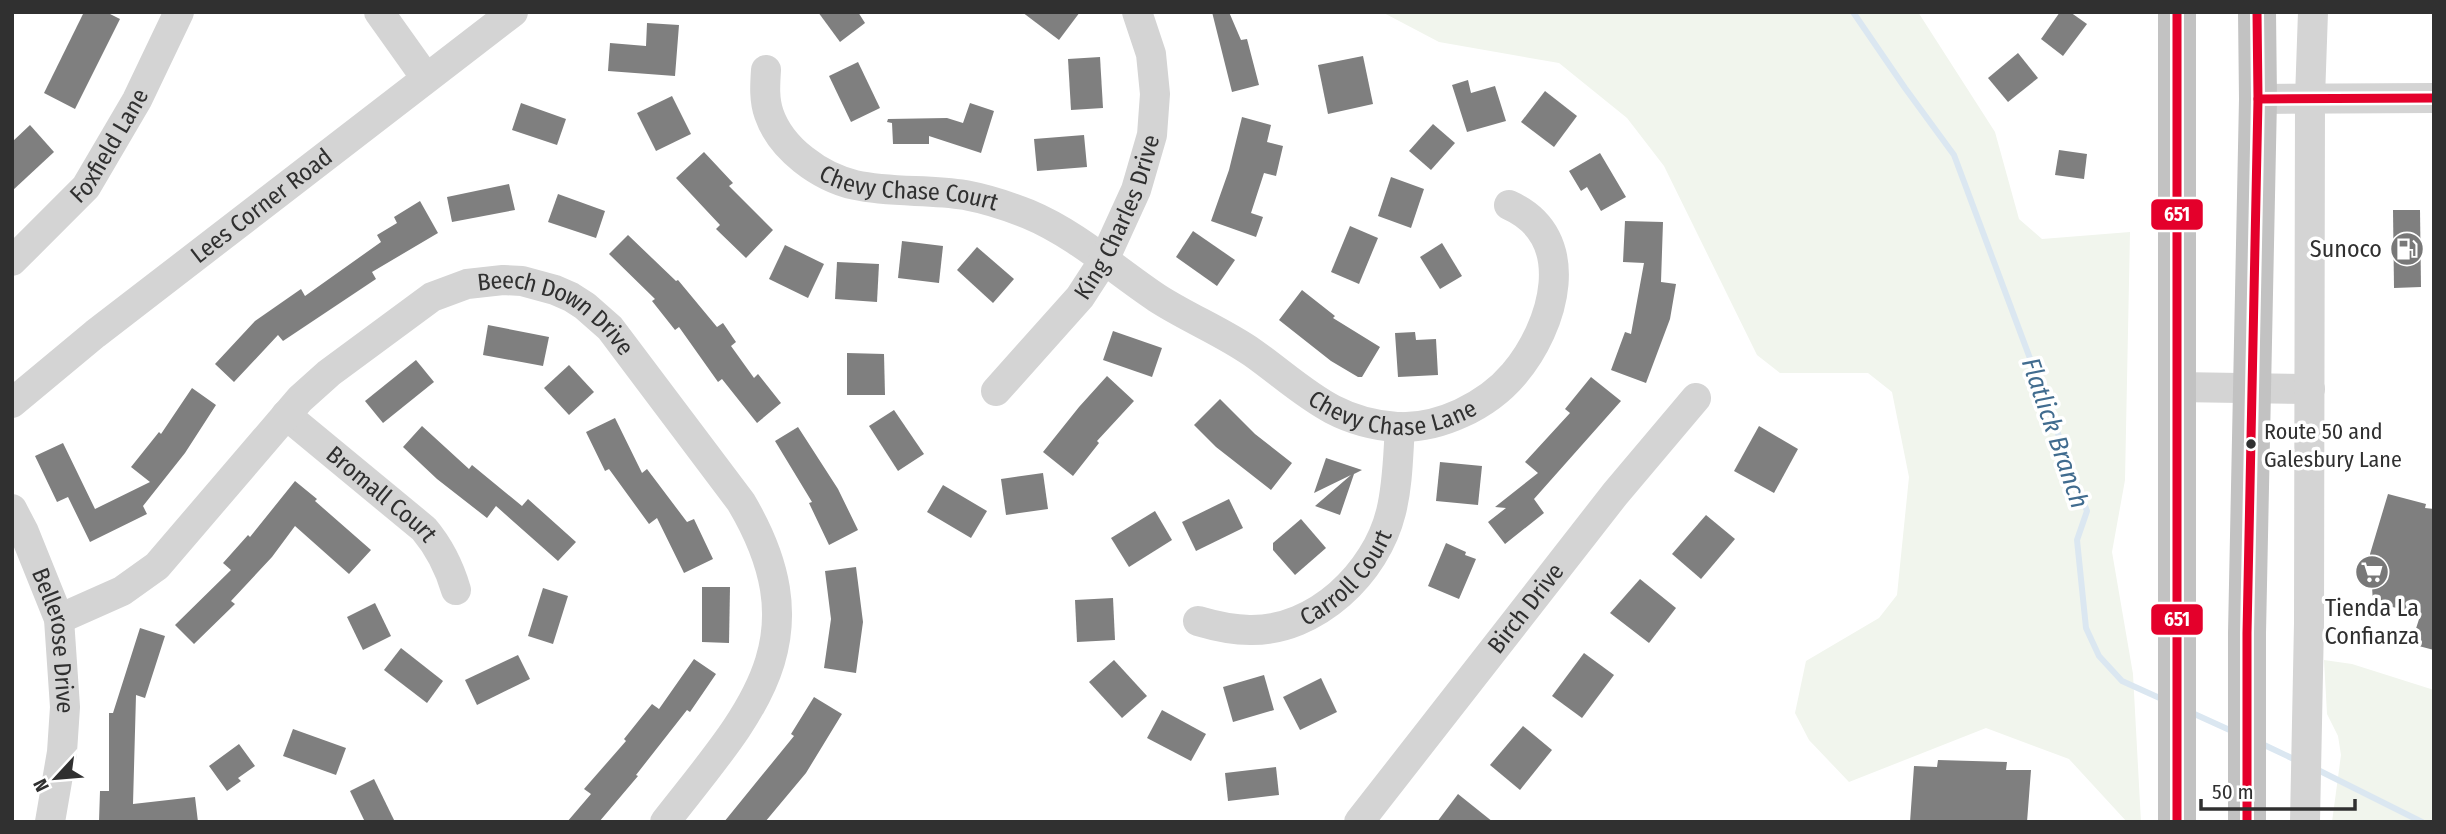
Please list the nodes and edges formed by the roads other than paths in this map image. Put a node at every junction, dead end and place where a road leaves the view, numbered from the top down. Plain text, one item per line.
1 (179, 12) edge
2 (379, 12) edge
3 (513, 12) edge
4 (1137, 12) edge
5 (2177, 12) edge
6 (2257, 12) edge
7 (2313, 12) edge
8 (766, 70) dead end
9 (426, 78) junction
10 (2310, 98) junction
11 (2258, 99) junction
12 (2434, 99) edge
13 (1509, 205) dead end
14 (1104, 260) junction
15 (12, 261) edge
16 (2177, 387) junction
17 (2253, 389) junction
18 (2310, 390) junction
19 (996, 391) dead end
20 (1696, 398) dead end
21 (12, 403) edge
22 (286, 415) junction
23 (1400, 427) junction
24 (12, 509) edge
25 (456, 590) dead end
26 (59, 619) junction
27 (1198, 621) dead end
28 (2247, 810) edge
29 (2305, 816) edge
30 (50, 822) edge
31 (665, 822) edge
32 (1359, 822) edge
33 (2177, 822) edge

1 - 15 street, Foxfield Lane
2 - 9 street
3 - 9 street, Lees Corner Road
4 - 14 street, King Charles Drive
5 - 16 highway
6 - 11 highway
7 - 10 street
8 - 14 street, Chevy Chase Court
9 - 21 street, Lees Corner Road
10 - 11 street
10 - 12 street
10 - 18 street
11 - 17 highway
13 - 23 street, Chevy Chase Lane
14 - 19 street, King Charles Drive
14 - 23 street, Chevy Chase Lane
16 - 17 street
16 - 33 highway
17 - 18 street
17 - 28 highway
18 - 29 street
20 - 32 street, Birch Drive
22 - 25 street, Bromall Court
22 - 26 street, Beech Down Drive
22 - 31 street, Beech Down Drive
23 - 27 street, Carroll Court
24 - 26 street, Bellerose Drive
26 - 30 street, Bellerose Drive

